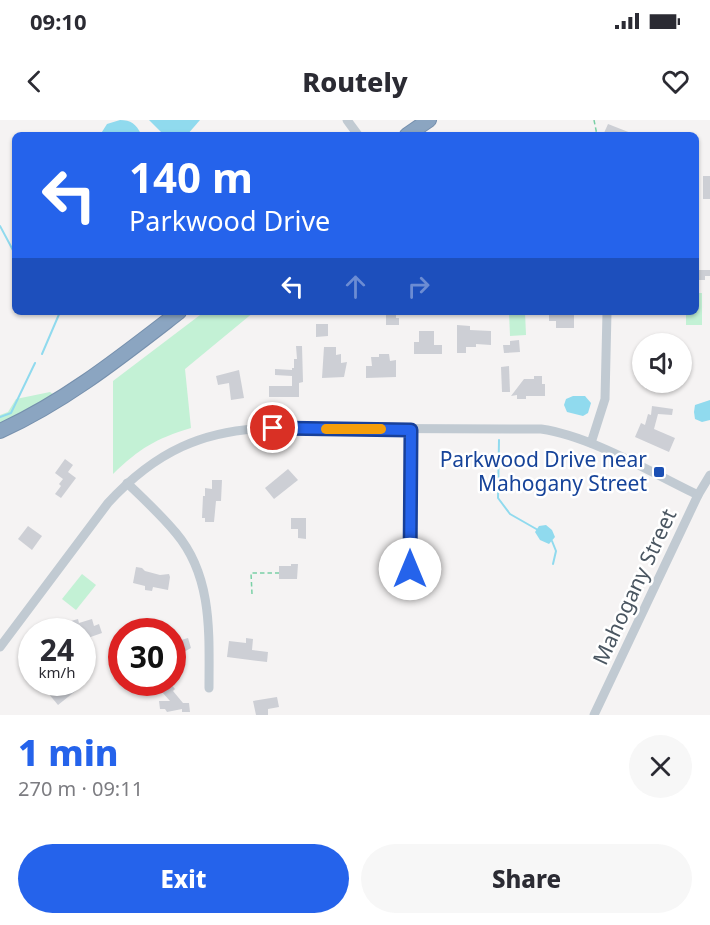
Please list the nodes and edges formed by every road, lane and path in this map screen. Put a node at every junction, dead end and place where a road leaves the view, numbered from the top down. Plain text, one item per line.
1 (429, 120) edge
2 (411, 132) edge
3 (175, 315) edge
4 (607, 315) edge
5 (411, 430) junction
6 (0, 431) edge
7 (591, 443) junction
8 (710, 475) edge
9 (128, 483) junction
10 (698, 495) junction
11 (410, 569) dead end
12 (279, 573) dead end
13 (252, 594) dead end
14 (0, 648) edge
15 (209, 688) dead end
16 (594, 715) edge

1 - 2 highway
3 - 6 highway
4 - 7 street
5 - 7 street
5 - 9 street
5 - 11 street
7 - 10 street
8 - 10 street, Mahogany Street
9 - 14 street
9 - 15 street
10 - 16 street, Mahogany Street
12 - 13 path

